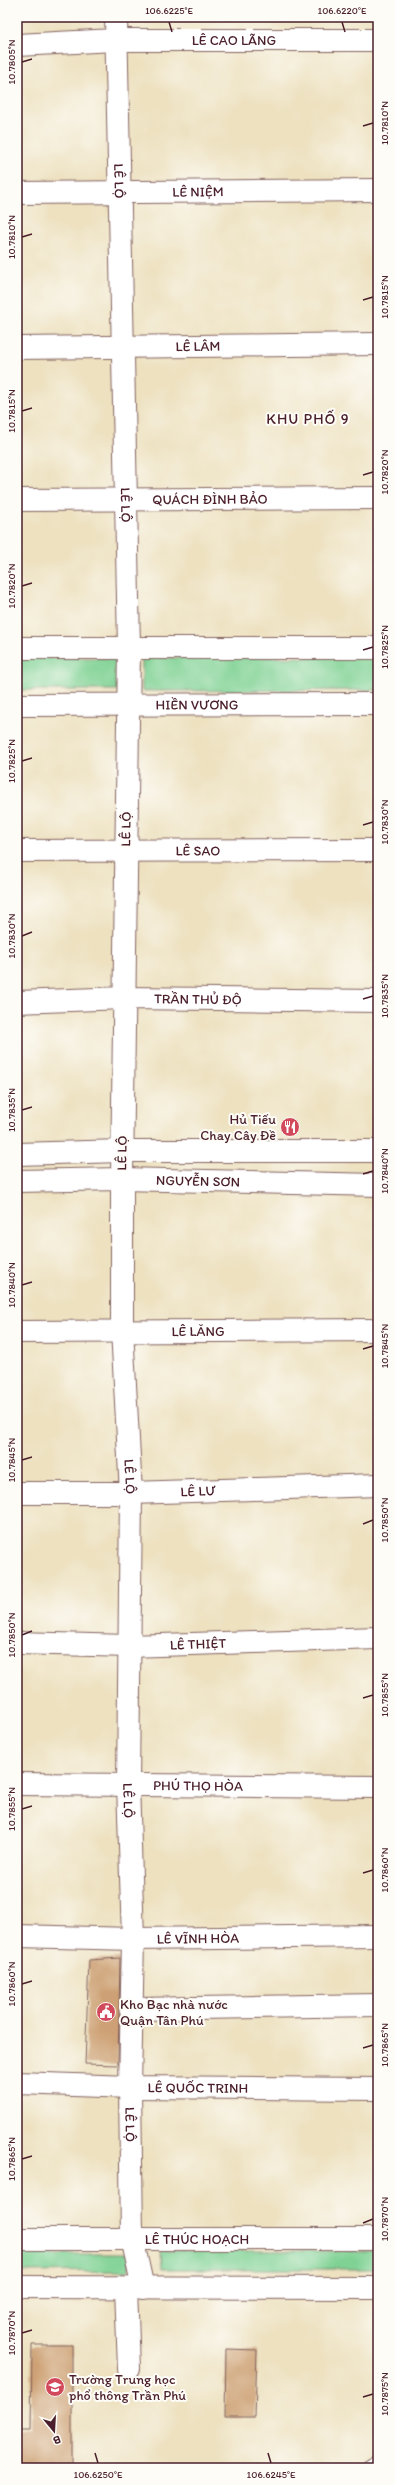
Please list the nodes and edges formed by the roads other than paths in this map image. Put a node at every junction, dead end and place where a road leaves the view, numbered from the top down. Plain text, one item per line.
1 (116, 17) edge
2 (115, 40) junction
3 (378, 40) edge
4 (17, 46) edge
5 (378, 190) edge
6 (118, 192) junction
7 (17, 193) edge
8 (378, 344) edge
9 (17, 348) edge
10 (122, 348) junction
11 (378, 498) edge
12 (17, 500) edge
13 (126, 500) junction
14 (129, 647) junction
15 (17, 648) edge
16 (378, 648) edge
17 (128, 704) junction
18 (378, 704) edge
19 (17, 705) edge
20 (17, 850) edge
21 (126, 850) junction
22 (378, 850) edge
23 (124, 998) junction
24 (378, 1001) edge
25 (17, 1002) edge
26 (122, 1151) junction
27 (378, 1151) edge
28 (17, 1154) edge
29 (122, 1180) junction
30 (17, 1181) edge
31 (378, 1185) edge
32 (122, 1330) junction
33 (378, 1330) edge
34 (17, 1332) edge
35 (378, 1485) edge
36 (17, 1493) edge
37 (131, 1493) junction
38 (378, 1638) edge
39 (17, 1643) edge
40 (129, 1646) junction
41 (17, 1784) edge
42 (128, 1784) junction
43 (378, 1787) edge
44 (17, 1936) edge
45 (378, 1936) edge
46 (133, 1939) junction
47 (378, 2005) edge
48 (132, 2009) junction
49 (17, 2083) edge
50 (130, 2087) junction
51 (378, 2089) edge
52 (17, 2238) edge
53 (132, 2238) junction
54 (378, 2239) edge
55 (17, 2287) edge
56 (134, 2288) junction
57 (378, 2288) edge
58 (129, 2369) dead end
59 (378, 2467) edge
60 (374, 2468) edge

1 - 2 street, LÊ LỘ
2 - 3 street, LÊ CAO LÃNG
2 - 4 street, LÊ CAO LÃNG
2 - 6 street, LÊ LỘ
5 - 6 street, LÊ NIỆM
6 - 7 street, LÊ NIỆM
6 - 10 street, LÊ LỘ
8 - 10 street, LÊ LÂM
9 - 10 street, LÊ LÂM
10 - 13 street, LÊ LỘ
11 - 13 street, QUÁCH ĐÌNH BẢO
12 - 13 street, QUÁCH ĐÌNH BẢO
13 - 14 street, LÊ LỘ
14 - 15 street
14 - 16 street
14 - 17 street, LÊ LỘ
17 - 18 street, HIỀN VƯƠNG
17 - 19 street, HIỀN VƯƠNG
17 - 21 street, LÊ LỘ
20 - 21 street, LÊ SAO
21 - 22 street, LÊ SAO
21 - 23 street, LÊ LỘ
23 - 24 street, TRẦN THỦ ĐỘ
23 - 25 street, TRẦN THỦ ĐỘ
23 - 26 street, LÊ LỘ
26 - 27 street
26 - 28 street
26 - 29 street, LÊ LỘ
29 - 30 street, NGUYỄN SƠN
29 - 31 street, NGUYỄN SƠN
29 - 32 street, LÊ LỘ
32 - 33 street, LÊ LĂNG
32 - 34 street, LÊ LĂNG
32 - 37 street, LÊ LỘ
35 - 37 street, LÊ LƯ
36 - 37 street, LÊ LƯ
37 - 40 street, LÊ LỘ
38 - 40 street, LÊ THIỆT
39 - 40 street, LÊ THIỆT
40 - 42 street, LÊ LỘ
41 - 42 street, PHÚ THỌ HÒA
42 - 43 street, PHÚ THỌ HÒA
42 - 46 street, LÊ LỘ
44 - 46 street, LÊ VĨNH HÒA
45 - 46 street, LÊ VĨNH HÒA
46 - 48 street, LÊ LỘ
47 - 48 street
48 - 50 street, LÊ LỘ
49 - 50 street, LÊ QUỐC TRINH
50 - 51 street, LÊ QUỐC TRINH
50 - 53 street, LÊ LỘ
52 - 53 street, LÊ THÚC HOẠCH
53 - 54 street, LÊ THÚC HOẠCH
53 - 56 street, LÊ LỘ
55 - 56 street
56 - 57 street
56 - 58 street, LÊ LỘ
59 - 60 street

